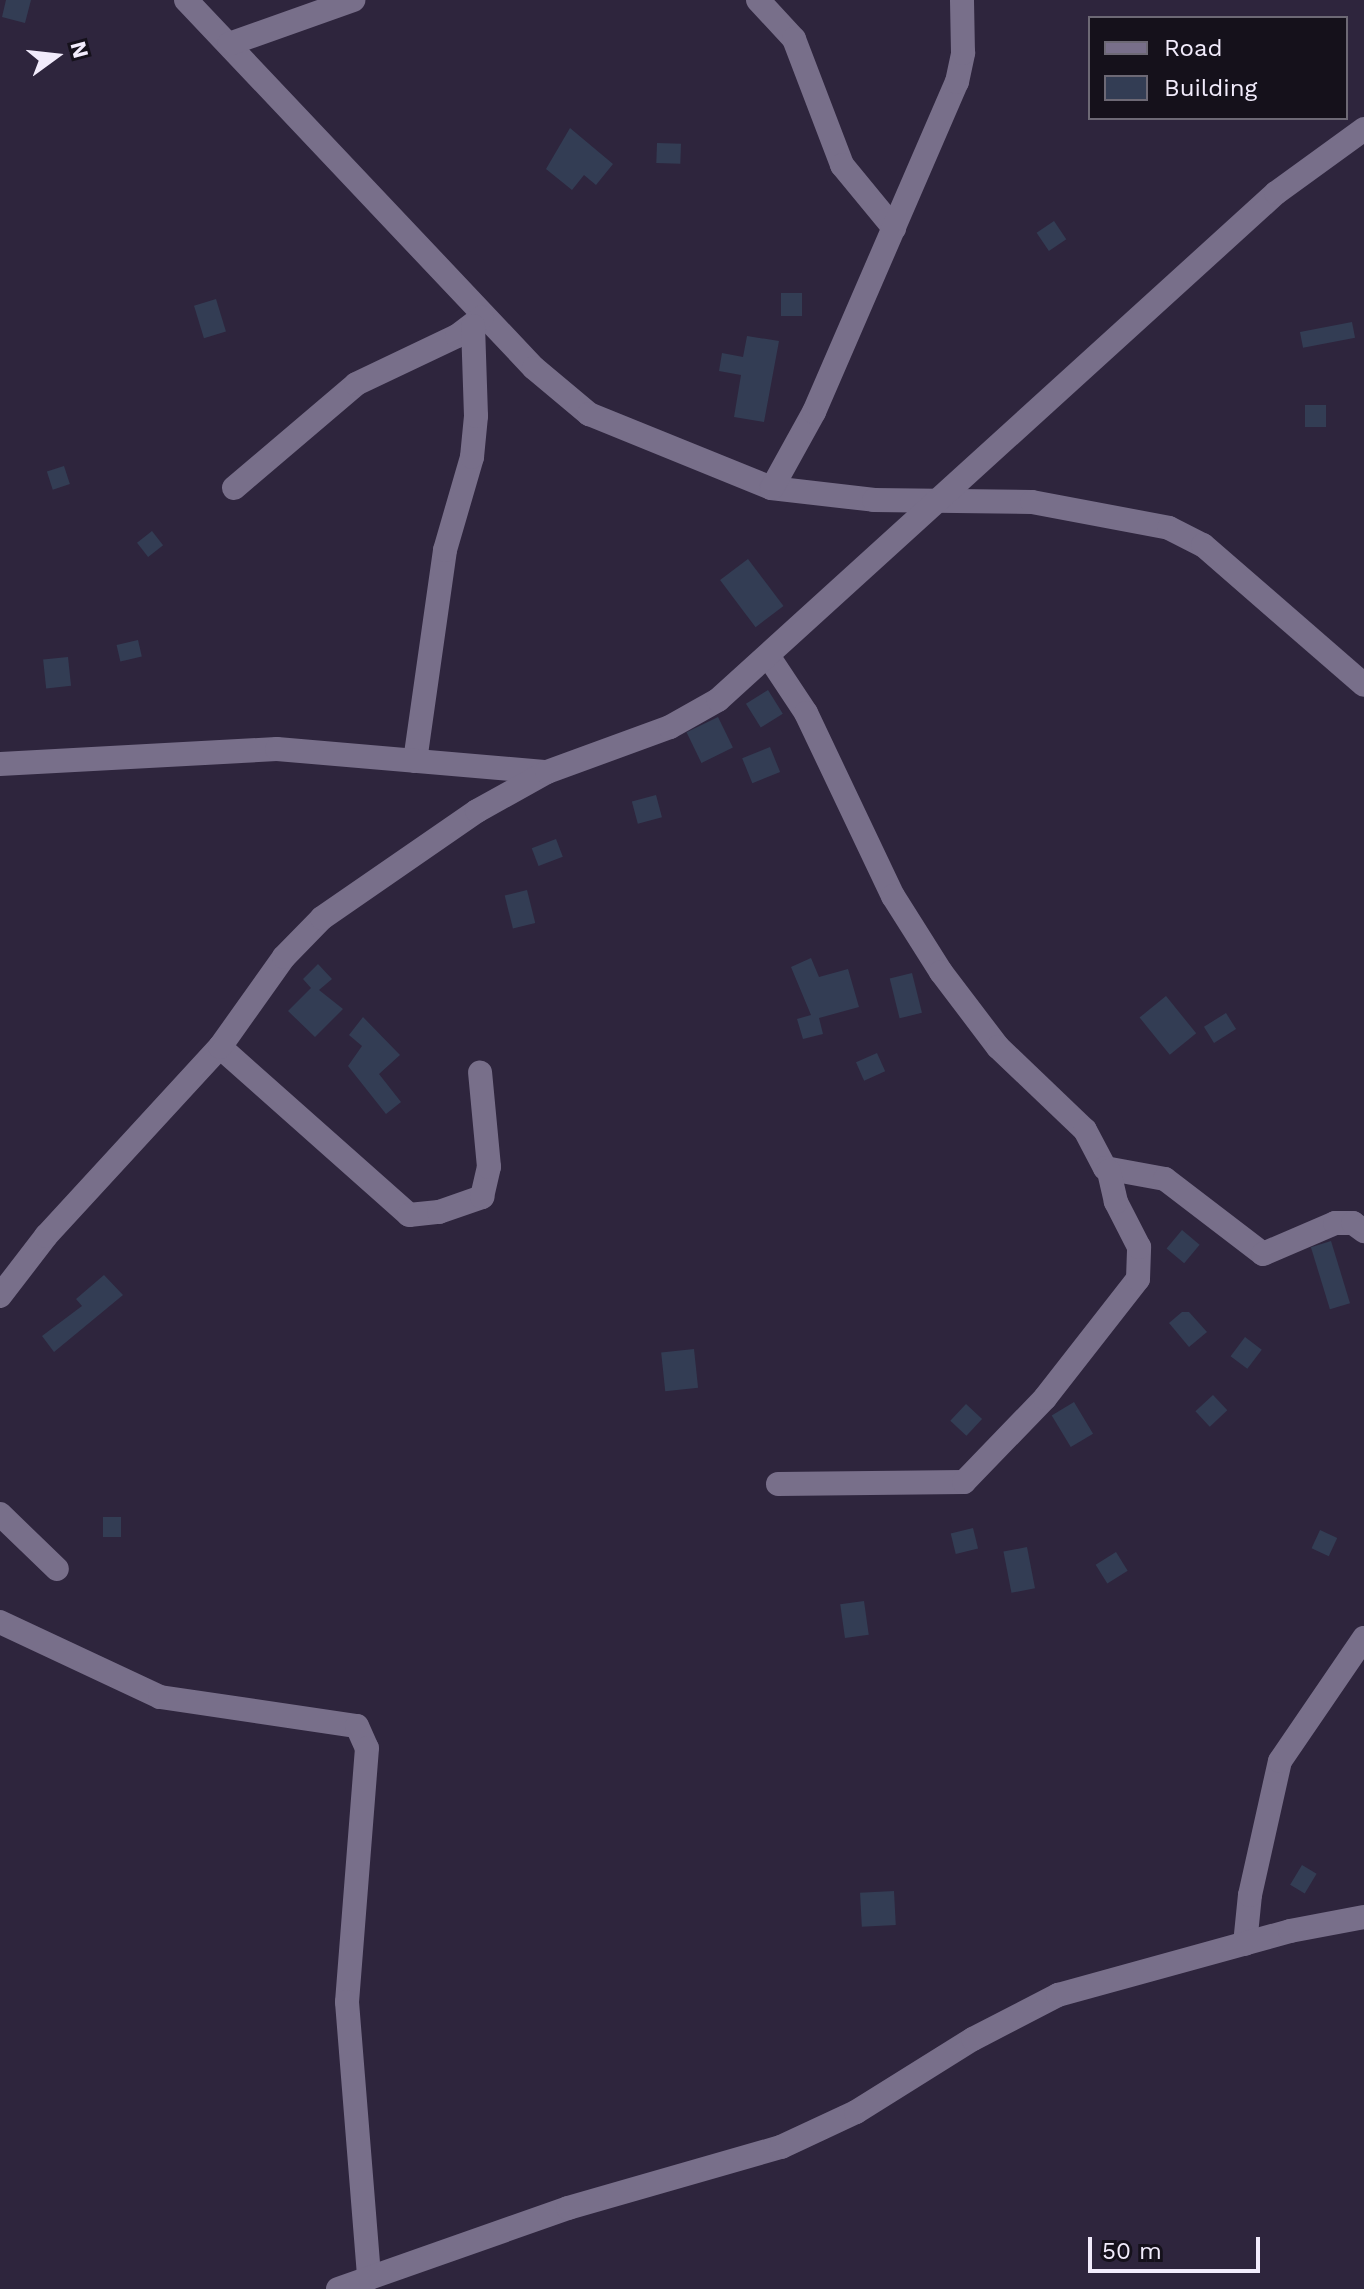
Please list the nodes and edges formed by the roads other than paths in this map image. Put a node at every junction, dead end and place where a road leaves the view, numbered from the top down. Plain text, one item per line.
1 (186, 0) edge
2 (353, 0) edge
3 (758, 0) edge
4 (962, 0) edge
5 (229, 44) junction
6 (1364, 129) edge
7 (894, 228) junction
8 (478, 320) junction
9 (234, 488) dead end
10 (772, 488) junction
11 (939, 497) junction
12 (769, 657) junction
13 (1364, 685) edge
14 (415, 761) junction
15 (0, 764) edge
16 (547, 772) junction
17 (220, 1047) junction
18 (480, 1072) dead end
19 (1109, 1171) junction
20 (1364, 1231) edge
21 (0, 1296) edge
22 (778, 1484) dead end
23 (0, 1514) edge
24 (57, 1569) dead end
25 (0, 1622) edge
26 (1364, 1638) edge
27 (1364, 1917) edge
28 (1245, 1944) junction
29 (369, 2278) junction
30 (338, 2289) edge

1 - 5 street
2 - 5 street
3 - 7 street
4 - 7 street
5 - 8 street
6 - 11 street
7 - 10 street
8 - 9 street
8 - 10 street
8 - 14 street
10 - 11 street
11 - 12 street
11 - 13 street
12 - 16 street
12 - 19 street
14 - 15 street
14 - 16 street
16 - 17 street
17 - 18 street
17 - 21 street
19 - 20 street
19 - 22 street
23 - 24 street
25 - 29 street
26 - 28 street
27 - 28 street
28 - 29 street
29 - 30 street

